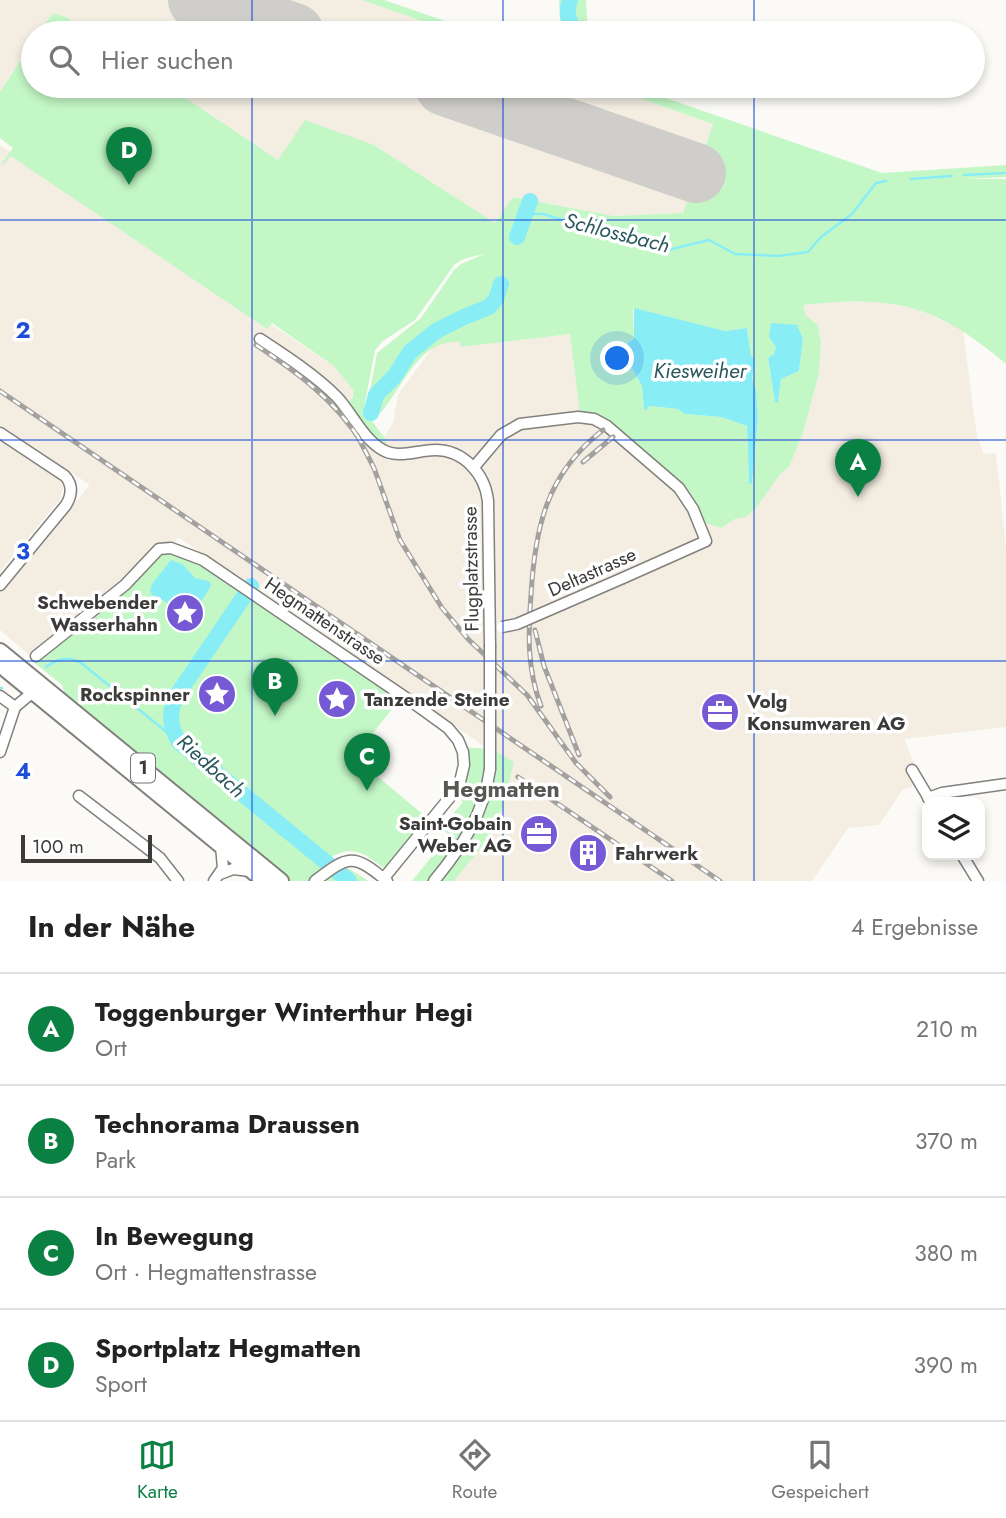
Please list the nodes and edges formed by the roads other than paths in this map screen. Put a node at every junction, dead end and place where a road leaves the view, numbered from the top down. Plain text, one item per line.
1 (260, 339) dead end
2 (0, 433) edge
3 (474, 467) junction
4 (0, 585) edge
5 (490, 628) junction
6 (0, 651) edge
7 (36, 656) dead end
8 (0, 665) edge
9 (33, 692) junction
10 (0, 696) edge
11 (15, 707) junction
12 (0, 752) edge
13 (912, 770) dead end
14 (1006, 784) edge
15 (79, 796) dead end
16 (927, 797) edge
17 (935, 797) edge
18 (221, 846) junction
19 (965, 860) edge
20 (217, 877) edge
21 (259, 877) edge
22 (319, 878) edge
23 (385, 880) edge
24 (178, 881) edge
25 (281, 881) edge
26 (434, 881) edge
27 (978, 881) edge

1 - 3 street
2 - 4 street
3 - 5 street, Flugplatzstrasse
3 - 5 street, Deltastrasse, bridge
5 - 26 street, Flugplatzstrasse, bridge
6 - 25 main road, 1
7 - 23 street, Hegmattenstrasse
8 - 9 main road, 1
9 - 11 street
9 - 18 main road, 1
10 - 11 street
11 - 12 street
13 - 16 street
14 - 17 street
15 - 24 street
18 - 20 street
18 - 21 main road, 1
19 - 27 street
20 - 21 street
22 - 23 street

